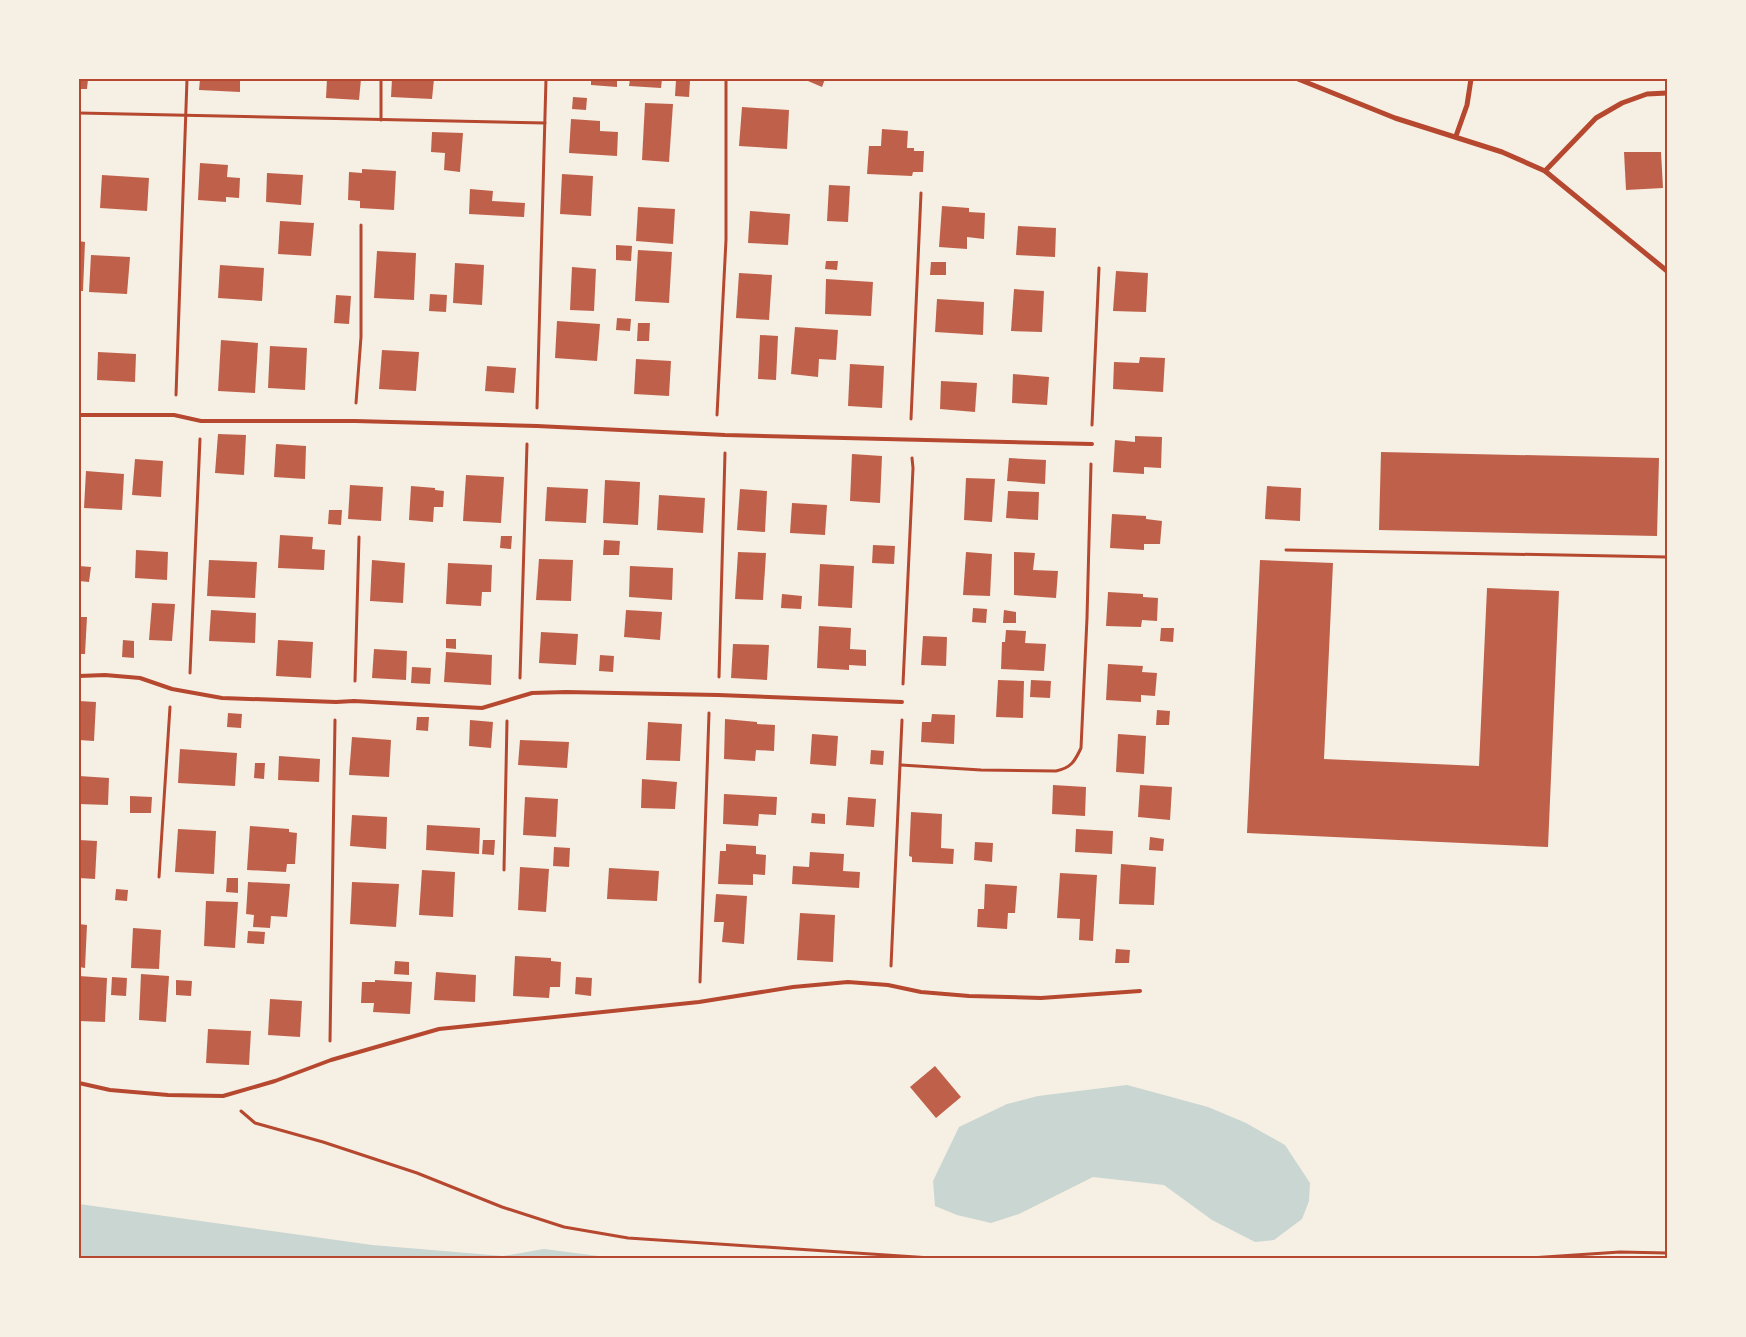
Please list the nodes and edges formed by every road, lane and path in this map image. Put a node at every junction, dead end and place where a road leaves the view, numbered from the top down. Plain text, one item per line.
1 (187, 79) edge
2 (381, 79) edge
3 (546, 79) edge
4 (726, 79) edge
5 (1298, 79) edge
6 (1471, 79) edge
7 (1311, 81) edge
8 (1667, 93) edge
9 (79, 113) edge
10 (185, 114) junction
11 (380, 120) junction
12 (544, 124) junction
13 (1456, 136) junction
14 (1545, 171) junction
15 (921, 193) dead end
16 (361, 225) dead end
17 (1099, 268) dead end
18 (1667, 271) edge
19 (79, 415) edge
20 (174, 415) junction
21 (201, 421) junction
22 (355, 421) junction
23 (528, 426) junction
24 (537, 426) junction
25 (716, 434) junction
26 (725, 435) junction
27 (910, 440) junction
28 (1092, 444) junction
29 (359, 537) dead end
30 (1286, 550) dead end
31 (1667, 557) edge
32 (79, 676) edge
33 (172, 689) junction
34 (187, 691) junction
35 (710, 695) junction
36 (718, 695) junction
37 (517, 697) junction
38 (505, 700) junction
39 (354, 701) junction
40 (336, 702) junction
41 (902, 702) junction
42 (900, 765) junction
43 (504, 870) dead end
44 (159, 877) dead end
45 (888, 985) junction
46 (1140, 991) dead end
47 (699, 1002) junction
48 (331, 1060) junction
49 (79, 1083) edge
50 (222, 1096) junction
51 (1667, 1253) edge
52 (931, 1258) edge
53 (1530, 1258) edge

1 - 10 path
2 - 11 path
3 - 12 path
4 - 25 path
5 - 7 street
6 - 13 street
7 - 13 street
8 - 14 street
9 - 10 path
10 - 11 path
10 - 20 path
11 - 12 path
12 - 24 path
13 - 14 street
14 - 18 street
15 - 27 path
16 - 22 path
17 - 28 path
19 - 20 lane
20 - 21 lane
21 - 22 lane
21 - 34 path
22 - 23 lane
23 - 24 lane
23 - 37 path
24 - 25 lane
25 - 26 lane
26 - 27 lane
26 - 36 path
27 - 28 lane
27 - 41 path
28 - 42 path
29 - 39 path
30 - 31 path
32 - 33 lane
33 - 34 lane
33 - 44 path
34 - 40 lane
35 - 36 lane
35 - 37 lane
35 - 47 path
36 - 41 lane
37 - 38 lane
38 - 39 lane
38 - 43 path
39 - 40 lane
40 - 48 path
41 - 42 path
42 - 45 path
45 - 46 lane
45 - 47 lane
47 - 48 lane
48 - 50 lane
49 - 50 lane
50 - 52 path
51 - 53 path

